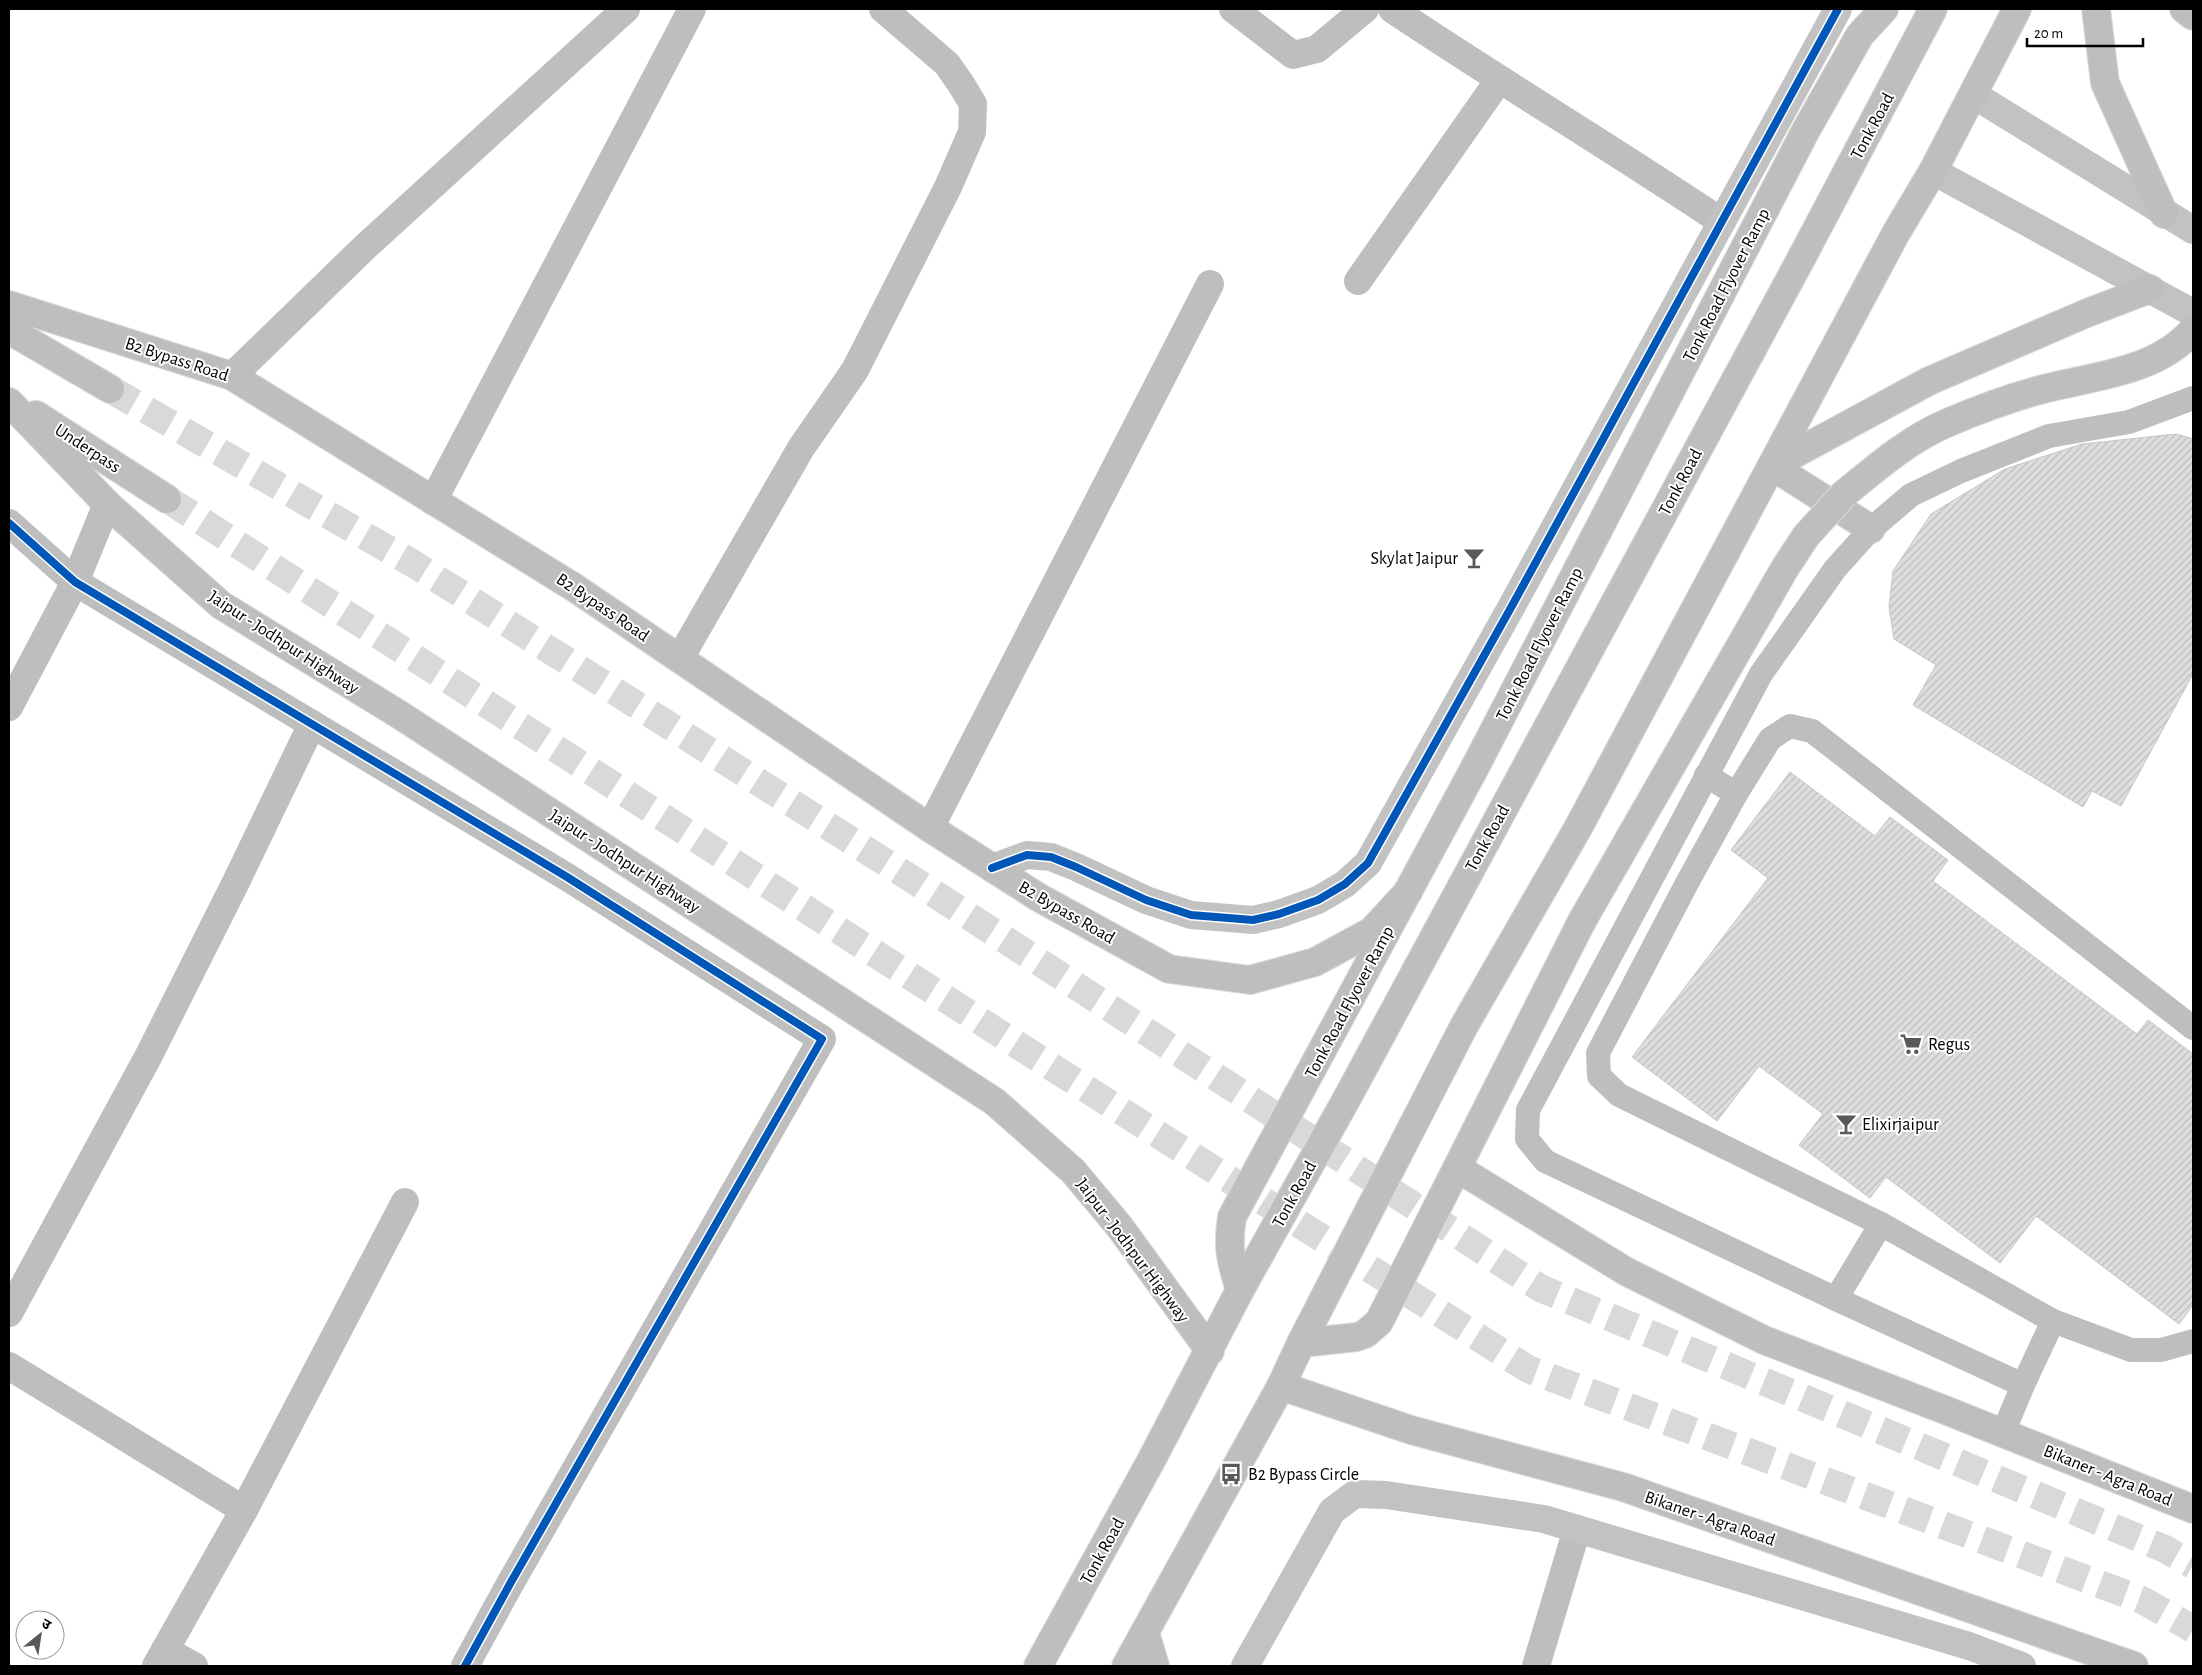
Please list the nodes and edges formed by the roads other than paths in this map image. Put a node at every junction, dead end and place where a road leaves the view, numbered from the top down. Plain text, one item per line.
1 (626, 9) edge
2 (692, 9) edge
3 (883, 9) edge
4 (1233, 9) edge
5 (1365, 9) edge
6 (1392, 9) edge
7 (1838, 9) edge
8 (1884, 9) edge
9 (1933, 9) edge
10 (2017, 9) edge
11 (2096, 9) edge
12 (2184, 9) edge
13 (2193, 16) edge
14 (1499, 80) junction
15 (1974, 95) junction
16 (1933, 171) junction
17 (2164, 214) junction
18 (1722, 222) junction
19 (2193, 230) edge
20 (1358, 281) dead end
21 (1210, 284) dead end
22 (2150, 289) junction
23 (9, 305) edge
24 (2193, 313) edge
25 (9, 330) edge
26 (2193, 330) edge
27 (232, 376) junction
28 (110, 389) tunnel mouth
29 (9, 397) edge
30 (2193, 398) edge
31 (9, 402) edge
32 (1772, 466) junction
33 (167, 499) tunnel mouth
34 (433, 500) junction
35 (107, 504) junction
36 (9, 523) edge
37 (1871, 529) junction
38 (75, 582) junction
39 (680, 658) junction
40 (9, 707) edge
41 (312, 724) junction
42 (1706, 775) junction
43 (1736, 794) junction
44 (930, 828) junction
45 (992, 868) junction
46 (1657, 869) junction
47 (1687, 883) junction
48 (1408, 892) junction
49 (2193, 1028) edge
50 (1457, 1168) junction
51 (405, 1202) dead end
52 (1881, 1224) junction
53 (1240, 1290) junction
54 (1836, 1299) junction
55 (9, 1313) edge
56 (2054, 1321) junction
57 (2193, 1341) edge
58 (1301, 1343) junction
59 (1210, 1351) junction
60 (9, 1366) edge
61 (2023, 1385) junction
62 (1281, 1386) junction
63 (2003, 1433) junction
64 (2193, 1509) edge
65 (244, 1510) junction
66 (1577, 1529) junction
67 (1145, 1632) junction
68 (161, 1658) edge
69 (194, 1666) edge
70 (466, 1666) edge
71 (1038, 1666) edge
72 (1126, 1666) edge
73 (1155, 1666) edge
74 (1245, 1666) edge
75 (1536, 1666) edge
76 (2022, 1666) edge
77 (2134, 1666) edge

1 - 27 main road
2 - 34 main road
3 - 39 main road
4 - 5 main road
6 - 14 main road
7 - 18 street
8 - 48 main road, Tonk Road Flyover Ramp
9 - 53 main road, Tonk Road
10 - 15 main road
11 - 17 main road
12 - 13 main road
14 - 18 main road
14 - 20 main road
15 - 16 main road
15 - 17 street
16 - 22 street
16 - 32 main road
17 - 19 street
18 - 45 street
21 - 44 main road
22 - 24 street
22 - 32 main road
23 - 27 main road, B2 Bypass Road
25 - 28 main road
26 - 50 main road, bridge
27 - 34 main road, B2 Bypass Road
29 - 33 main road, Underpass
30 - 37 lane
31 - 35 main road, Jaipur - Jodhpur Highway
32 - 37 main road
32 - 58 main road
34 - 39 main road, B2 Bypass Road
35 - 38 main road
35 - 59 main road, Jaipur - Jodhpur Highway
36 - 38 main road
37 - 42 lane
38 - 40 main road
38 - 41 main road
39 - 44 main road, B2 Bypass Road
41 - 55 main road
41 - 70 main road
42 - 43 lane
42 - 46 lane
43 - 47 lane
43 - 49 lane
44 - 45 main road, B2 Bypass Road
45 - 48 main road, B2 Bypass Road
46 - 47 lane
46 - 54 lane
47 - 52 lane
48 - 53 main road, Tonk Road Flyover Ramp
50 - 58 main road
50 - 63 main road, Bikaner - Agra Road
51 - 65 main road
52 - 54 lane
52 - 56 lane
53 - 59 main road, Tonk Road
54 - 61 lane
56 - 57 lane
56 - 61 lane
58 - 62 main road
59 - 71 main road, Tonk Road
60 - 65 main road
61 - 63 lane
62 - 67 main road
62 - 77 main road, Bikaner - Agra Road
63 - 64 main road, Bikaner - Agra Road
65 - 68 main road
66 - 74 street
66 - 75 main road
66 - 76 street
67 - 72 main road
67 - 73 main road
68 - 69 main road

